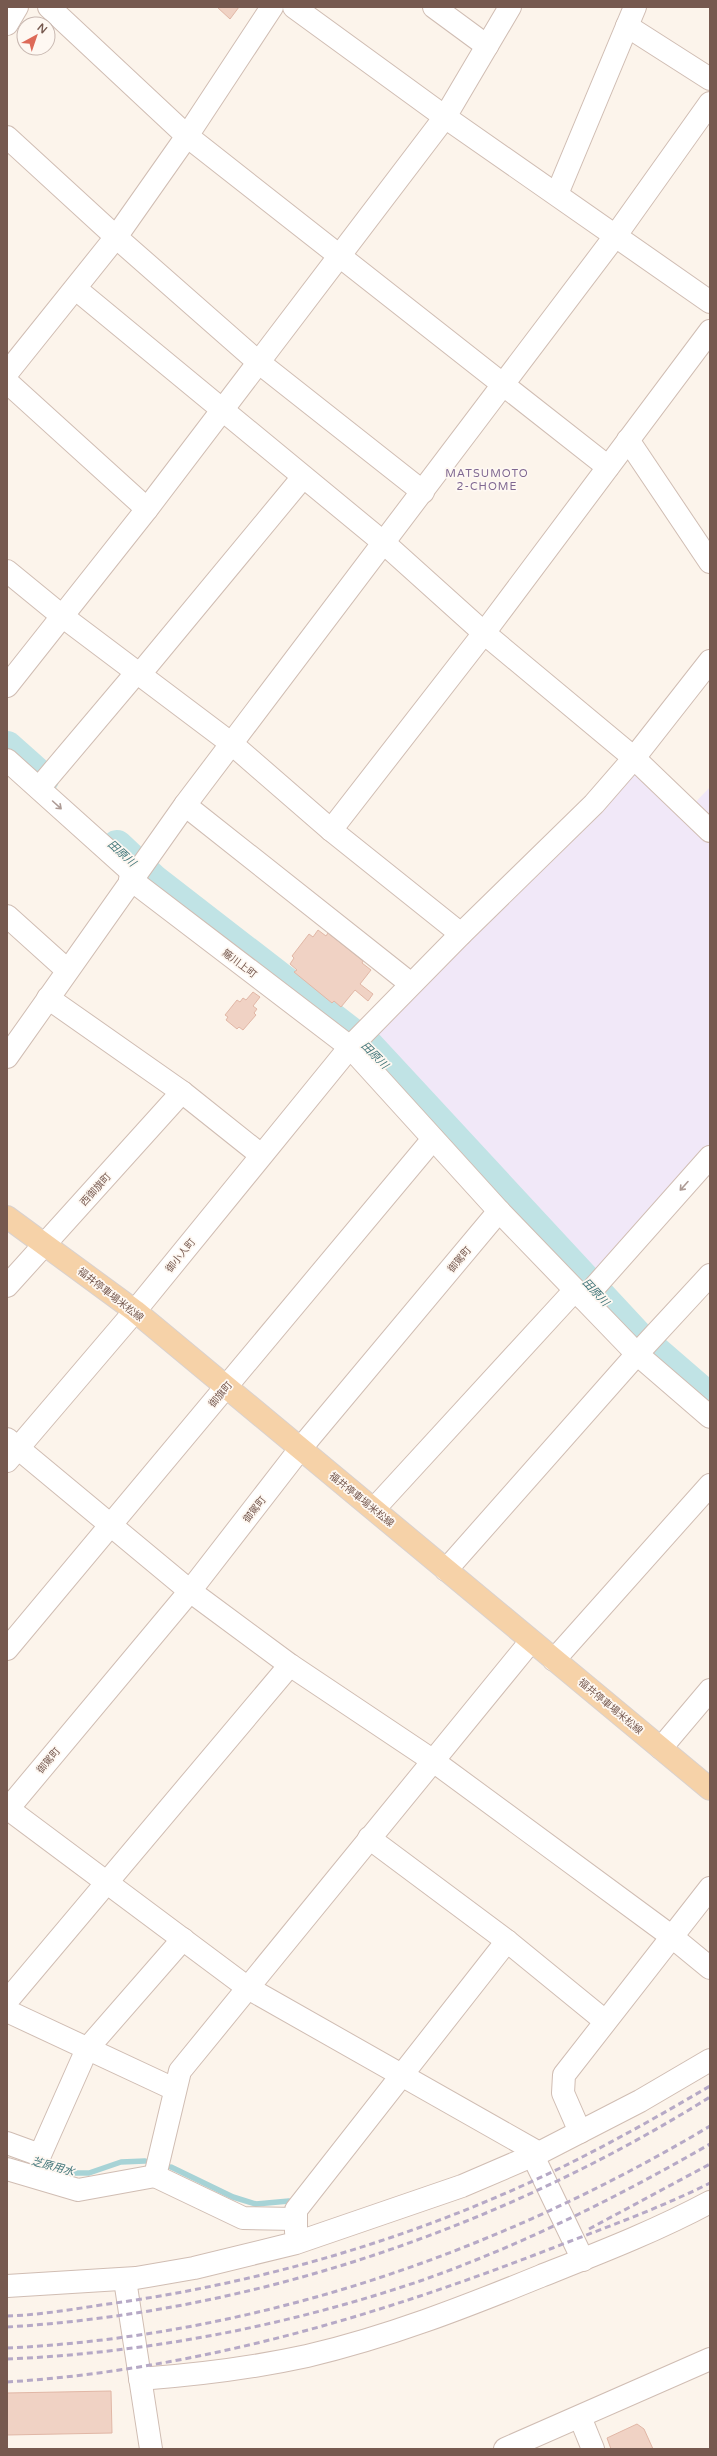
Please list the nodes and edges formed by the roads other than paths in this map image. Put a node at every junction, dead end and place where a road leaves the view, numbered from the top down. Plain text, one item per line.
1 (17, 7) edge
2 (49, 7) edge
3 (272, 7) edge
4 (294, 7) edge
5 (434, 7) edge
6 (510, 7) edge
7 (631, 17) edge
8 (7, 24) edge
9 (487, 46) junction
10 (710, 79) edge
11 (710, 103) edge
12 (445, 117) junction
13 (188, 136) junction
14 (7, 137) edge
15 (557, 194) junction
16 (616, 235) junction
17 (116, 237) junction
18 (338, 256) junction
19 (76, 289) junction
20 (710, 302) edge
21 (710, 331) edge
22 (257, 361) junction
23 (7, 373) edge
24 (7, 382) edge
25 (503, 385) junction
26 (221, 409) junction
27 (628, 440) junction
28 (608, 467) junction
29 (303, 477) junction
30 (423, 492) junction
31 (147, 509) junction
32 (384, 543) junction
33 (710, 562) edge
34 (7, 571) edge
35 (62, 616) junction
36 (484, 633) junction
37 (710, 661) edge
38 (138, 673) junction
39 (7, 686) edge
40 (232, 744) junction
41 (634, 758) junction
42 (7, 760) edge
43 (38, 788) junction
44 (185, 805) junction
45 (332, 830) junction
46 (710, 831) edge
47 (132, 877) junction
48 (7, 916) edge
49 (461, 934) junction
50 (68, 970) junction
51 (411, 984) junction
52 (48, 998) junction
53 (350, 1047) junction
54 (7, 1057) edge
55 (182, 1092) junction
56 (433, 1139) junction
57 (261, 1155) junction
58 (710, 1157) edge
59 (499, 1211) junction
60 (7, 1218) edge
61 (45, 1244) junction
62 (710, 1276) edge
63 (7, 1286) edge
64 (579, 1294) junction
65 (135, 1311) junction
66 (637, 1354) junction
67 (225, 1387) junction
68 (710, 1417) edge
69 (11, 1449) edge
70 (300, 1449) junction
71 (710, 1485) edge
72 (374, 1509) junction
73 (111, 1524) junction
74 (446, 1570) junction
75 (190, 1591) junction
76 (531, 1641) junction
77 (7, 1649) edge
78 (554, 1660) junction
79 (290, 1665) junction
80 (710, 1690) edge
81 (660, 1748) junction
82 (432, 1760) junction
83 (710, 1789) edge
84 (7, 1808) edge
85 (369, 1838) junction
86 (108, 1882) junction
87 (710, 1888) edge
88 (671, 1936) junction
89 (183, 1939) junction
90 (507, 1942) junction
91 (710, 1968) edge
92 (248, 1988) junction
93 (7, 2001) edge
94 (7, 2011) edge
95 (605, 2021) junction
96 (87, 2049) junction
97 (710, 2060) edge
98 (404, 2075) junction
99 (174, 2089) junction
100 (580, 2132) junction
101 (7, 2143) edge
102 (536, 2154) junction
103 (7, 2170) edge
104 (155, 2176) junction
105 (710, 2202) edge
106 (296, 2219) junction
107 (296, 2243) junction
108 (583, 2260) junction
109 (125, 2280) junction
110 (7, 2286) edge
111 (710, 2359) edge
112 (140, 2379) junction
113 (580, 2417) junction
114 (151, 2449) edge
115 (504, 2449) edge
116 (593, 2449) edge

1 - 8 street
2 - 13 street
3 - 13 street
4 - 12 street
5 - 9 street
6 - 9 street
7 - 10 street
7 - 15 street
9 - 12 street
11 - 16 street
12 - 15 street
12 - 18 street
13 - 17 street
13 - 18 street
14 - 17 street
15 - 16 street
16 - 20 street
16 - 25 street
17 - 19 street
17 - 22 street
18 - 22 street
18 - 25 street
19 - 23 street
19 - 26 street
21 - 27 street
22 - 26 street
22 - 30 street
24 - 31 street
25 - 28 street
25 - 30 street
26 - 29 street
26 - 31 street
27 - 28 street
27 - 33 street
28 - 36 street
29 - 32 street
29 - 38 street
30 - 32 street
31 - 35 street
32 - 36 street
32 - 40 street
34 - 35 street
35 - 38 street
35 - 39 street
36 - 41 street
36 - 45 street
37 - 41 street, 御小人町
38 - 40 street
38 - 43 street
40 - 44 street
40 - 45 street
41 - 46 street
41 - 49 street, 御小人町
42 - 43 street, 簸川上町
43 -> 47 street, 簸川上町
44 - 47 street
44 - 51 street
45 - 49 street
47 - 50 street
47 - 53 street, 簸川上町
48 - 50 street
49 - 51 street, 御小人町
50 - 52 street
51 - 53 street, 御小人町
52 - 54 street
52 - 55 street
53 - 56 street, 簸川上町
53 - 57 street, 御小人町
55 - 57 street
55 - 61 street, 西御旗町
56 - 59 street, 簸川上町
56 - 67 street, 御旗町
57 - 65 street, 御小人町
58 -> 64 street
59 - 64 street, 簸川上町
59 - 70 street, 御駕町
60 - 61 main road, 福井停車場米松線
61 - 63 street, 西御旗町
61 - 65 main road, 福井停車場米松線
62 - 66 street
64 - 66 street, 簸川上町
64 - 72 street
65 - 67 main road, 福井停車場米松線
65 - 69 street, 御小人町
66 - 68 street, 簸川上町
66 - 74 street
67 - 70 main road, 福井停車場米松線
67 - 73 street, 御旗町
69 - 73 street
70 - 72 main road, 福井停車場米松線
70 - 75 street, 御駕町
71 - 78 street
72 - 74 main road, 福井停車場米松線
73 - 75 street
73 - 77 street, 御旗町
74 - 76 main road, 福井停車場米松線
75 - 79 street
75 - 84 street, 御駕町
76 - 78 main road, 福井停車場米松線
76 - 82 street
78 - 81 main road, 福井停車場米松線
79 - 82 street
79 - 86 street
80 - 81 street
81 - 83 main road, 福井停車場米松線
82 - 85 street
82 - 88 street
84 - 86 street
85 - 90 street
85 - 92 street
86 - 89 street
86 - 93 street
87 - 88 street
88 - 91 street
88 - 95 street
89 - 92 street
89 - 96 street
90 - 95 street
90 - 98 street
92 - 98 street
92 - 99 street
94 - 96 street
95 - 100 street
96 - 99 street
96 - 101 street
97 - 100 street
98 - 102 street
98 - 106 street
99 - 104 street
100 - 102 street
102 - 107 street
102 - 108 street
103 - 104 street
104 - 106 street
105 - 108 street
106 - 107 street
107 - 109 street
108 - 112 street
109 - 110 street
109 - 112 street
111 - 113 street
112 - 114 street
113 - 115 street
113 - 116 street

